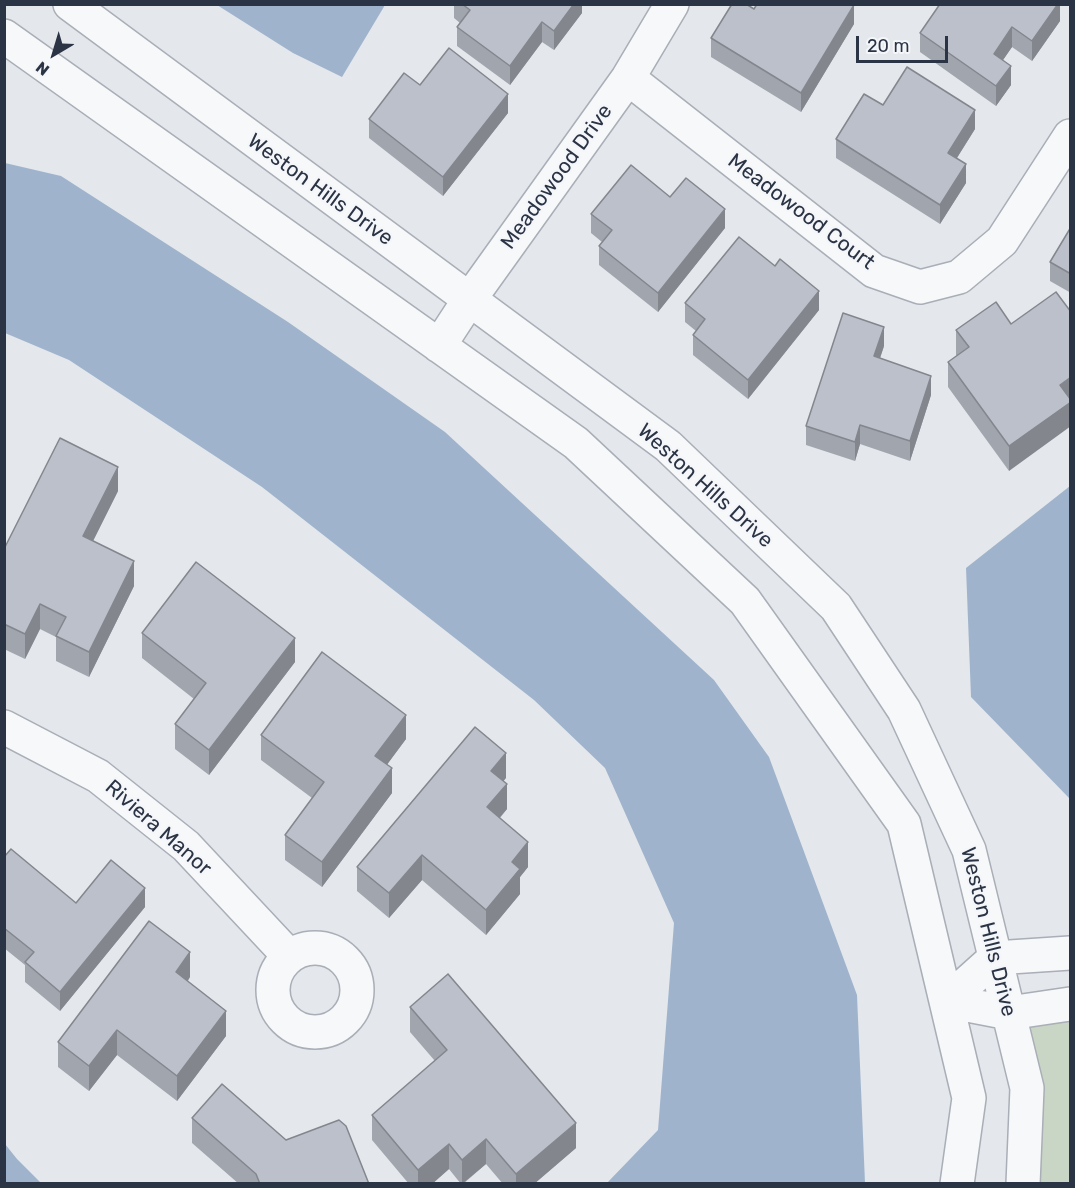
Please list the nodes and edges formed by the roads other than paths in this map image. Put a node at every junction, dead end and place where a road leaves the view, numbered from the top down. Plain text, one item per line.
1 (70, 4) edge
2 (672, 4) edge
3 (4, 36) edge
4 (628, 78) junction
5 (1071, 136) edge
6 (469, 300) junction
7 (439, 346) junction
8 (4, 727) edge
9 (1071, 953) edge
10 (289, 956) dead end
11 (995, 958) junction
12 (946, 1001) junction
13 (1071, 1004) edge
14 (1009, 1013) junction
15 (957, 1184) edge
16 (1023, 1184) edge

1 - 6 street, Weston Hills Drive
2 - 4 street, Meadowood Drive
3 - 7 street
4 - 5 street, Meadowood Court
4 - 6 street, Meadowood Drive
6 - 7 street, Meadowood Drive
6 - 11 street, Weston Hills Drive
7 - 12 street
8 - 10 street, Riviera Manor
9 - 11 street
11 - 12 street
11 - 14 street, Weston Hills Drive
12 - 14 street
12 - 15 street
13 - 14 street
14 - 16 street, Weston Hills Drive

